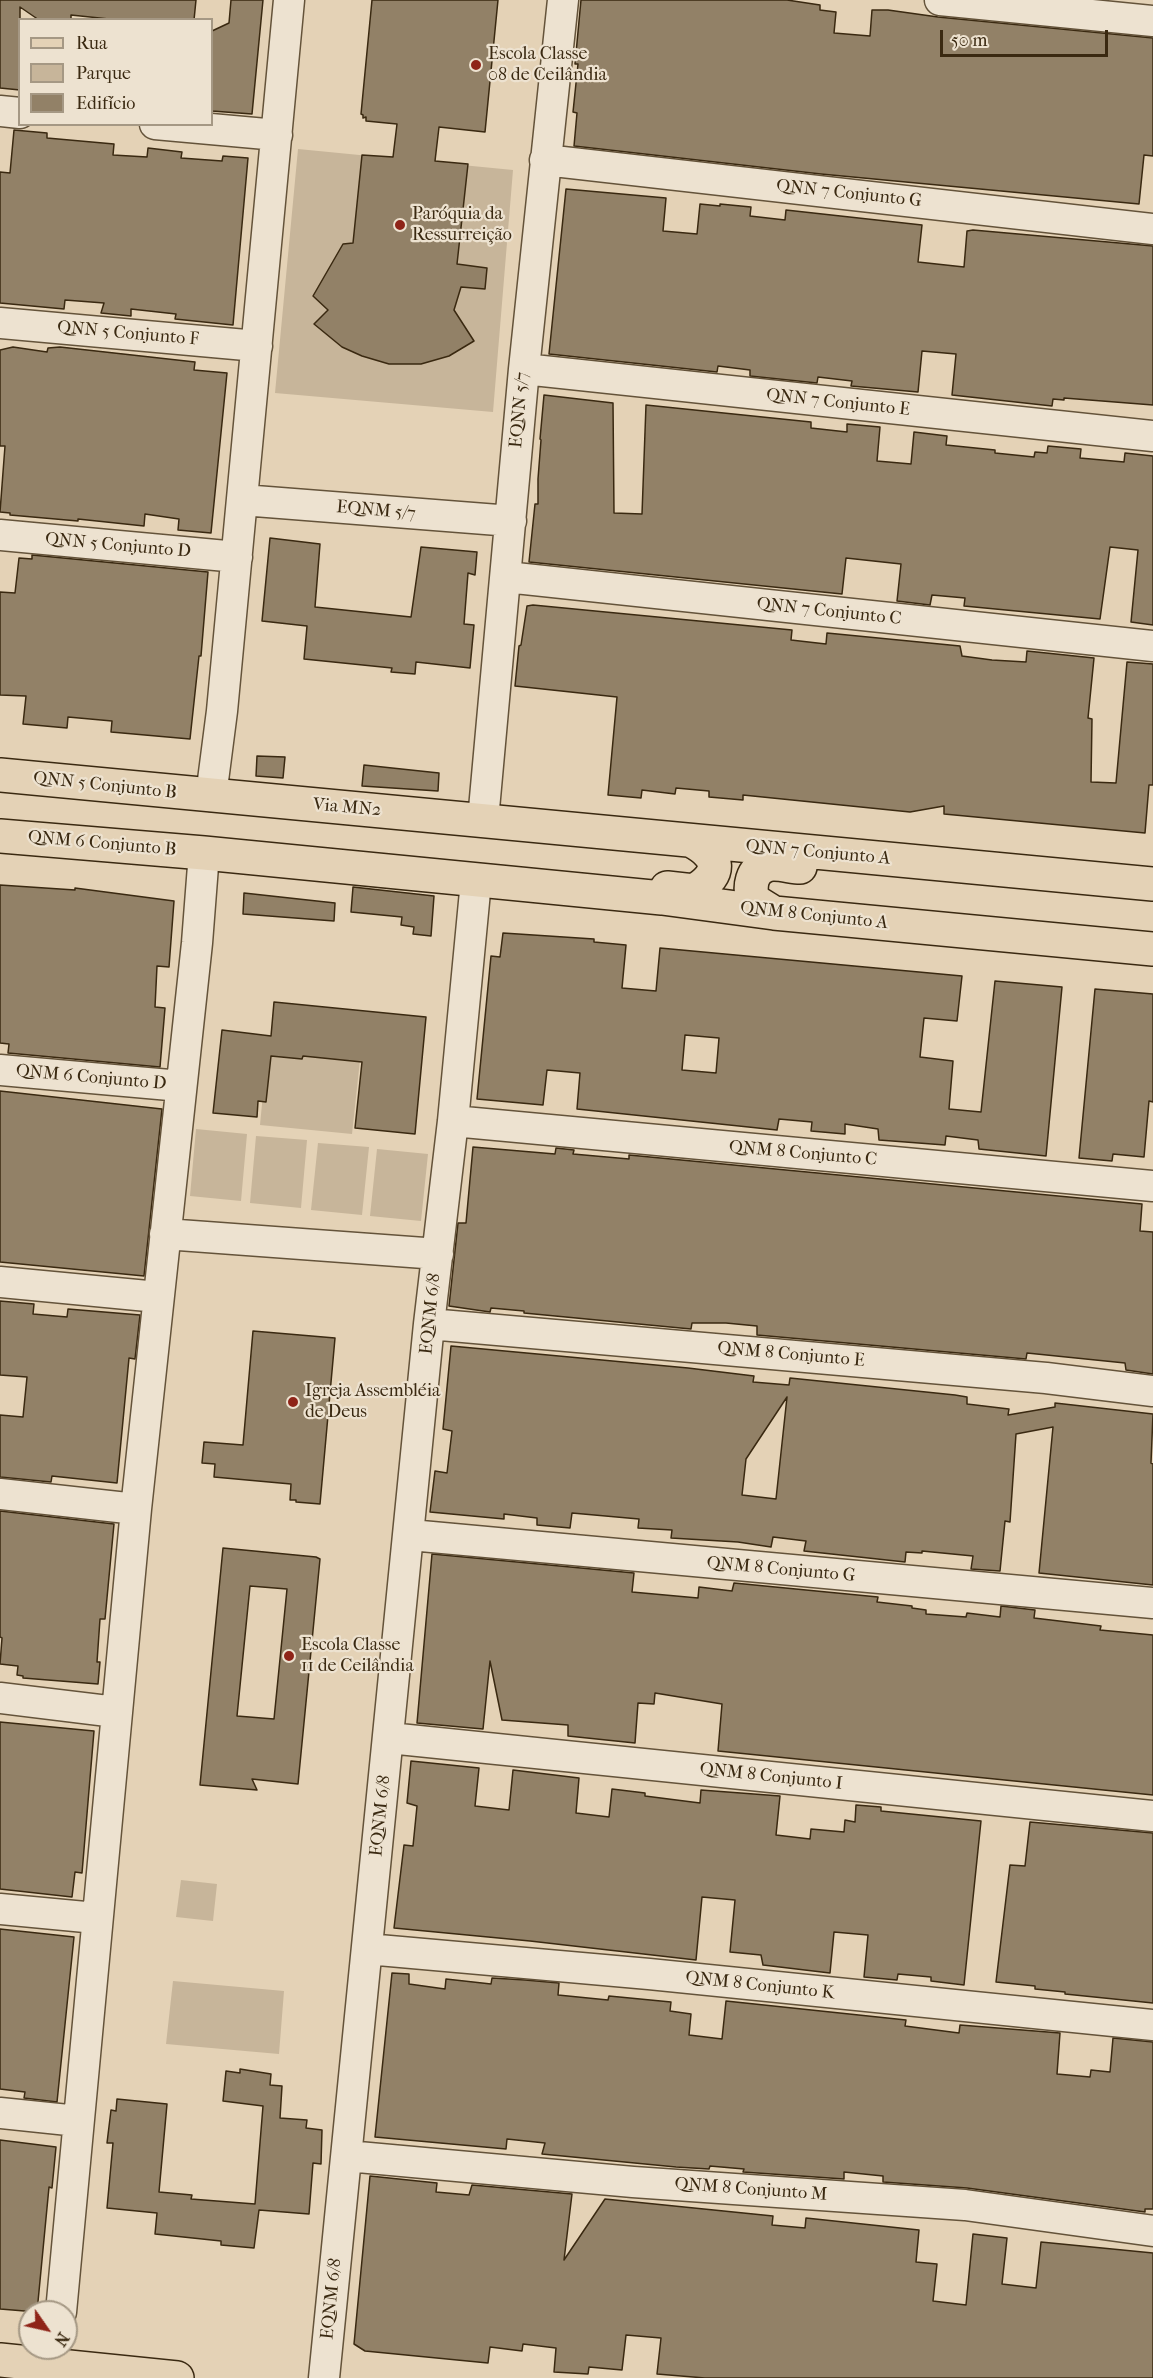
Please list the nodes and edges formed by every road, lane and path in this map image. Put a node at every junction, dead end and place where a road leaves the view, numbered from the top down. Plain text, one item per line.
1 (289, 0) edge
2 (563, 0) edge
3 (940, 0) edge
4 (1153, 21) edge
5 (0, 111) edge
6 (18, 112) edge
7 (177, 126) edge
8 (276, 135) junction
9 (545, 160) junction
10 (1153, 229) edge
11 (0, 323) edge
12 (257, 346) junction
13 (524, 369) junction
14 (1153, 436) edge
15 (242, 500) junction
16 (511, 521) junction
17 (0, 535) edge
18 (237, 557) junction
19 (506, 577) junction
20 (1153, 646) edge
21 (0, 775) edge
22 (0, 790) edge
23 (224, 797) junction
24 (483, 820) junction
25 (0, 836) edge
26 (692, 841) junction
27 (204, 853) junction
28 (1060, 875) junction
29 (466, 880) junction
30 (1153, 884) edge
31 (774, 913) junction
32 (1153, 949) edge
33 (0, 1070) edge
34 (181, 1086) junction
35 (453, 1121) junction
36 (1153, 1186) edge
37 (165, 1234) junction
38 (438, 1254) junction
39 (0, 1282) edge
40 (158, 1297) junction
41 (429, 1324) junction
42 (1153, 1391) edge
43 (0, 1494) edge
44 (136, 1509) junction
45 (410, 1534) junction
46 (1153, 1603) edge
47 (0, 1698) edge
48 (116, 1712) junction
49 (389, 1738) junction
50 (1153, 1816) edge
51 (0, 1909) edge
52 (96, 1918) junction
53 (367, 1949) junction
54 (1153, 2025) edge
55 (0, 2113) edge
56 (78, 2121) junction
57 (347, 2156) junction
58 (1153, 2231) edge
59 (62, 2298) edge
60 (18, 2359) edge
61 (0, 2360) edge
62 (75, 2360) edge
63 (177, 2378) edge
64 (324, 2378) edge

1 - 8 street
2 - 9 street, EQNN 5/7
3 - 4 street
5 - 6 street
7 - 8 street
8 - 12 street
9 - 10 street, QNN 7 Conjunto G
9 - 13 street, EQNN 5/7
11 - 12 street, QNN 5 Conjunto F
12 - 15 street
13 - 14 street, QNN 7 Conjunto E
13 - 16 street, EQNN 5/7
15 - 16 street, EQNM 5/7
15 - 18 street
16 - 19 street, EQNN 5/7
17 - 18 street, QNN 5 Conjunto D
18 - 23 street
19 - 20 street, QNN 7 Conjunto C
19 - 24 street, EQNN 5/7
21 - 23 main road, QNN 5 Conjunto B
22 - 23 main road
23 - 24 main road, Via MN2
24 - 26 main road, QNN 7 Conjunto A
25 - 27 main road, QNM 6 Conjunto B
26 - 28 main road, QNN 7 Conjunto A
26 - 29 main road
27 - 29 main road
27 - 34 street
28 - 30 main road, QNN 7 Conjunto A
28 - 31 main road
29 - 31 main road, QNM 8 Conjunto A
29 - 35 street, EQNM 6/8
31 - 32 main road, QNM 8 Conjunto A
33 - 34 street, QNM 6 Conjunto D
34 - 37 street
35 - 36 street, QNM 8 Conjunto C
35 - 38 street, EQNM 6/8
37 - 38 street, EQNM 6/8
37 - 40 street
38 - 41 street, EQNM 6/8
39 - 40 street
40 - 44 street
41 - 42 street, QNM 8 Conjunto E
41 - 45 street, EQNM 6/8
43 - 44 street
44 - 48 street
45 - 46 street, QNM 8 Conjunto G
45 - 49 street, EQNM 6/8
47 - 48 street
48 - 52 street
49 - 50 street, QNM 8 Conjunto I
49 - 53 street, EQNM 6/8
51 - 52 street
52 - 56 street
53 - 54 street, QNM 8 Conjunto K
53 - 57 street, EQNM 6/8
55 - 56 street
56 - 59 street
57 - 58 street, QNM 8 Conjunto M
57 - 64 street, EQNM 6/8
60 - 61 main road
62 - 63 main road

